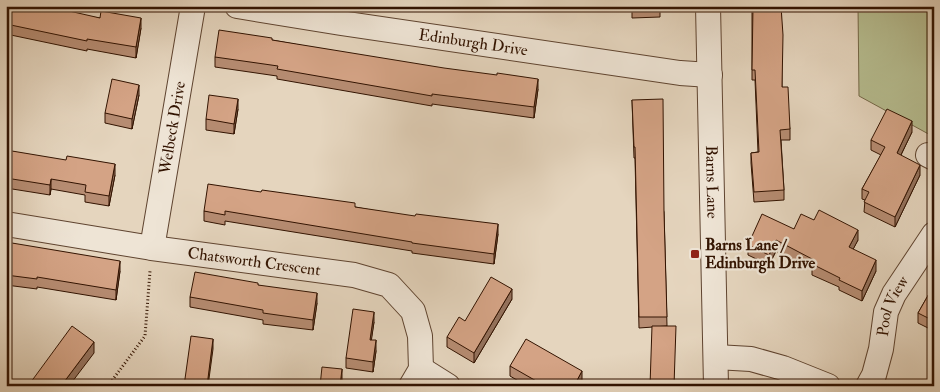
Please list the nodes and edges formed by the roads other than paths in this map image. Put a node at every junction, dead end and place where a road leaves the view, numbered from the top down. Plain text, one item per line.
1 (193, 6) edge
2 (237, 6) edge
3 (708, 6) edge
4 (343, 15) edge
5 (710, 75) junction
6 (6, 224) edge
7 (934, 234) edge
8 (152, 248) junction
9 (716, 357) junction
10 (416, 378) edge
11 (448, 386) edge
12 (716, 386) edge
13 (828, 386) edge
14 (868, 386) edge

1 - 8 street, Welbeck Drive
2 - 4 street, Edinburgh Drive
3 - 5 street, Barns Lane
4 - 5 street, Edinburgh Drive
5 - 9 street, Barns Lane
6 - 8 street, Chatsworth Crescent
7 - 14 street, Pool View
8 - 10 street, Chatsworth Crescent
9 - 12 street, Barns Lane
9 - 13 street
10 - 11 street

